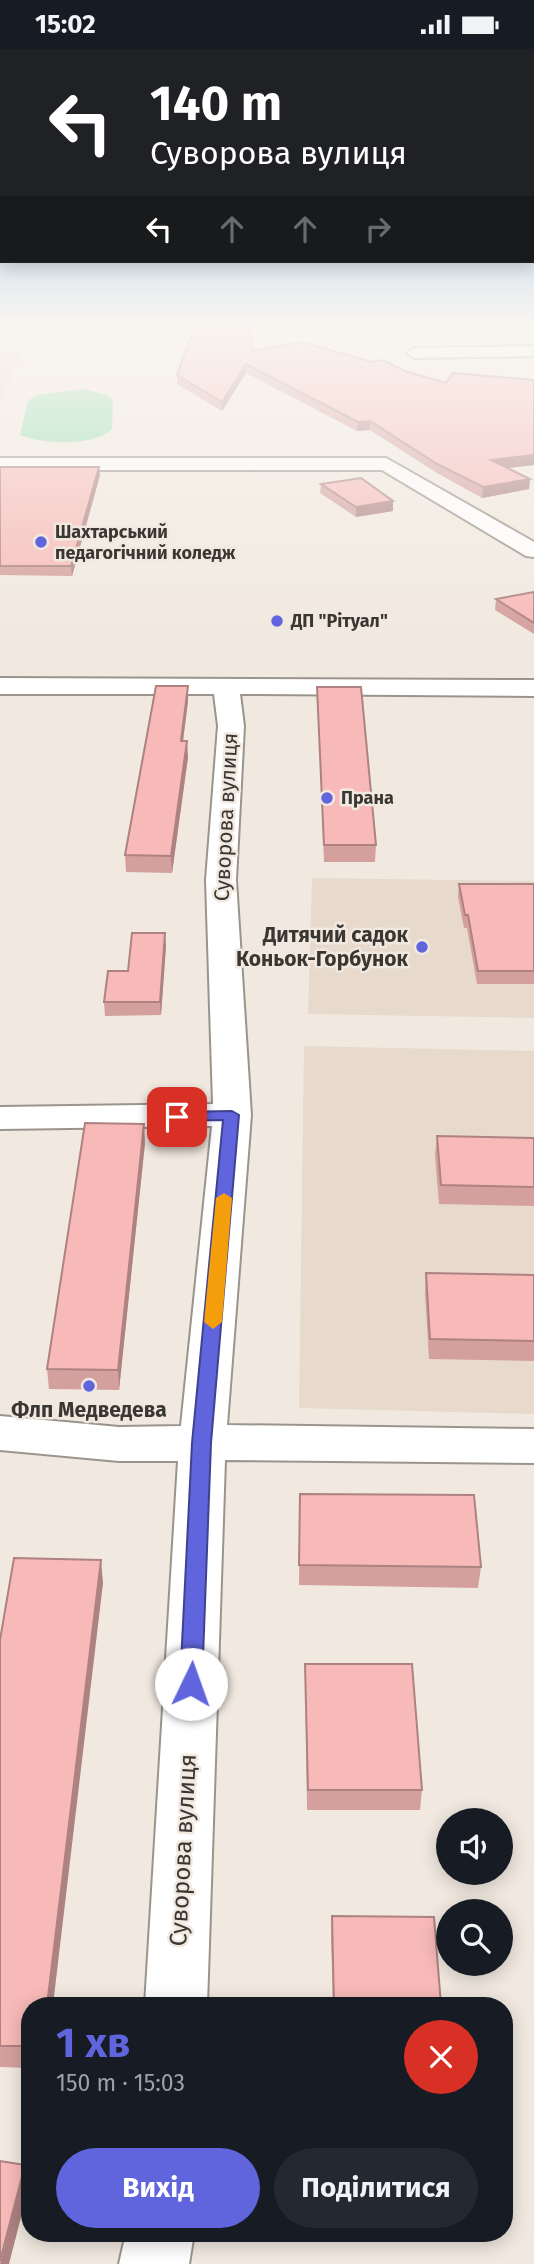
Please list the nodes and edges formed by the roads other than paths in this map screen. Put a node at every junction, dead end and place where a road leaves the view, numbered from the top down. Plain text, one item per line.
1 (0, 464) edge
2 (534, 551) edge
3 (0, 686) edge
4 (226, 687) junction
5 (534, 688) edge
6 (232, 1115) junction
7 (0, 1118) edge
8 (0, 1433) edge
9 (202, 1443) junction
10 (534, 1447) edge
11 (176, 1997) edge
12 (158, 2242) edge
13 (154, 2264) edge

1 - 2 street
3 - 4 street
4 - 5 street
4 - 6 street, Суворова вулиця
6 - 7 street
6 - 9 street, Суворова вулиця
8 - 9 street
9 - 10 street
9 - 11 street, Суворова вулиця
12 - 13 street

